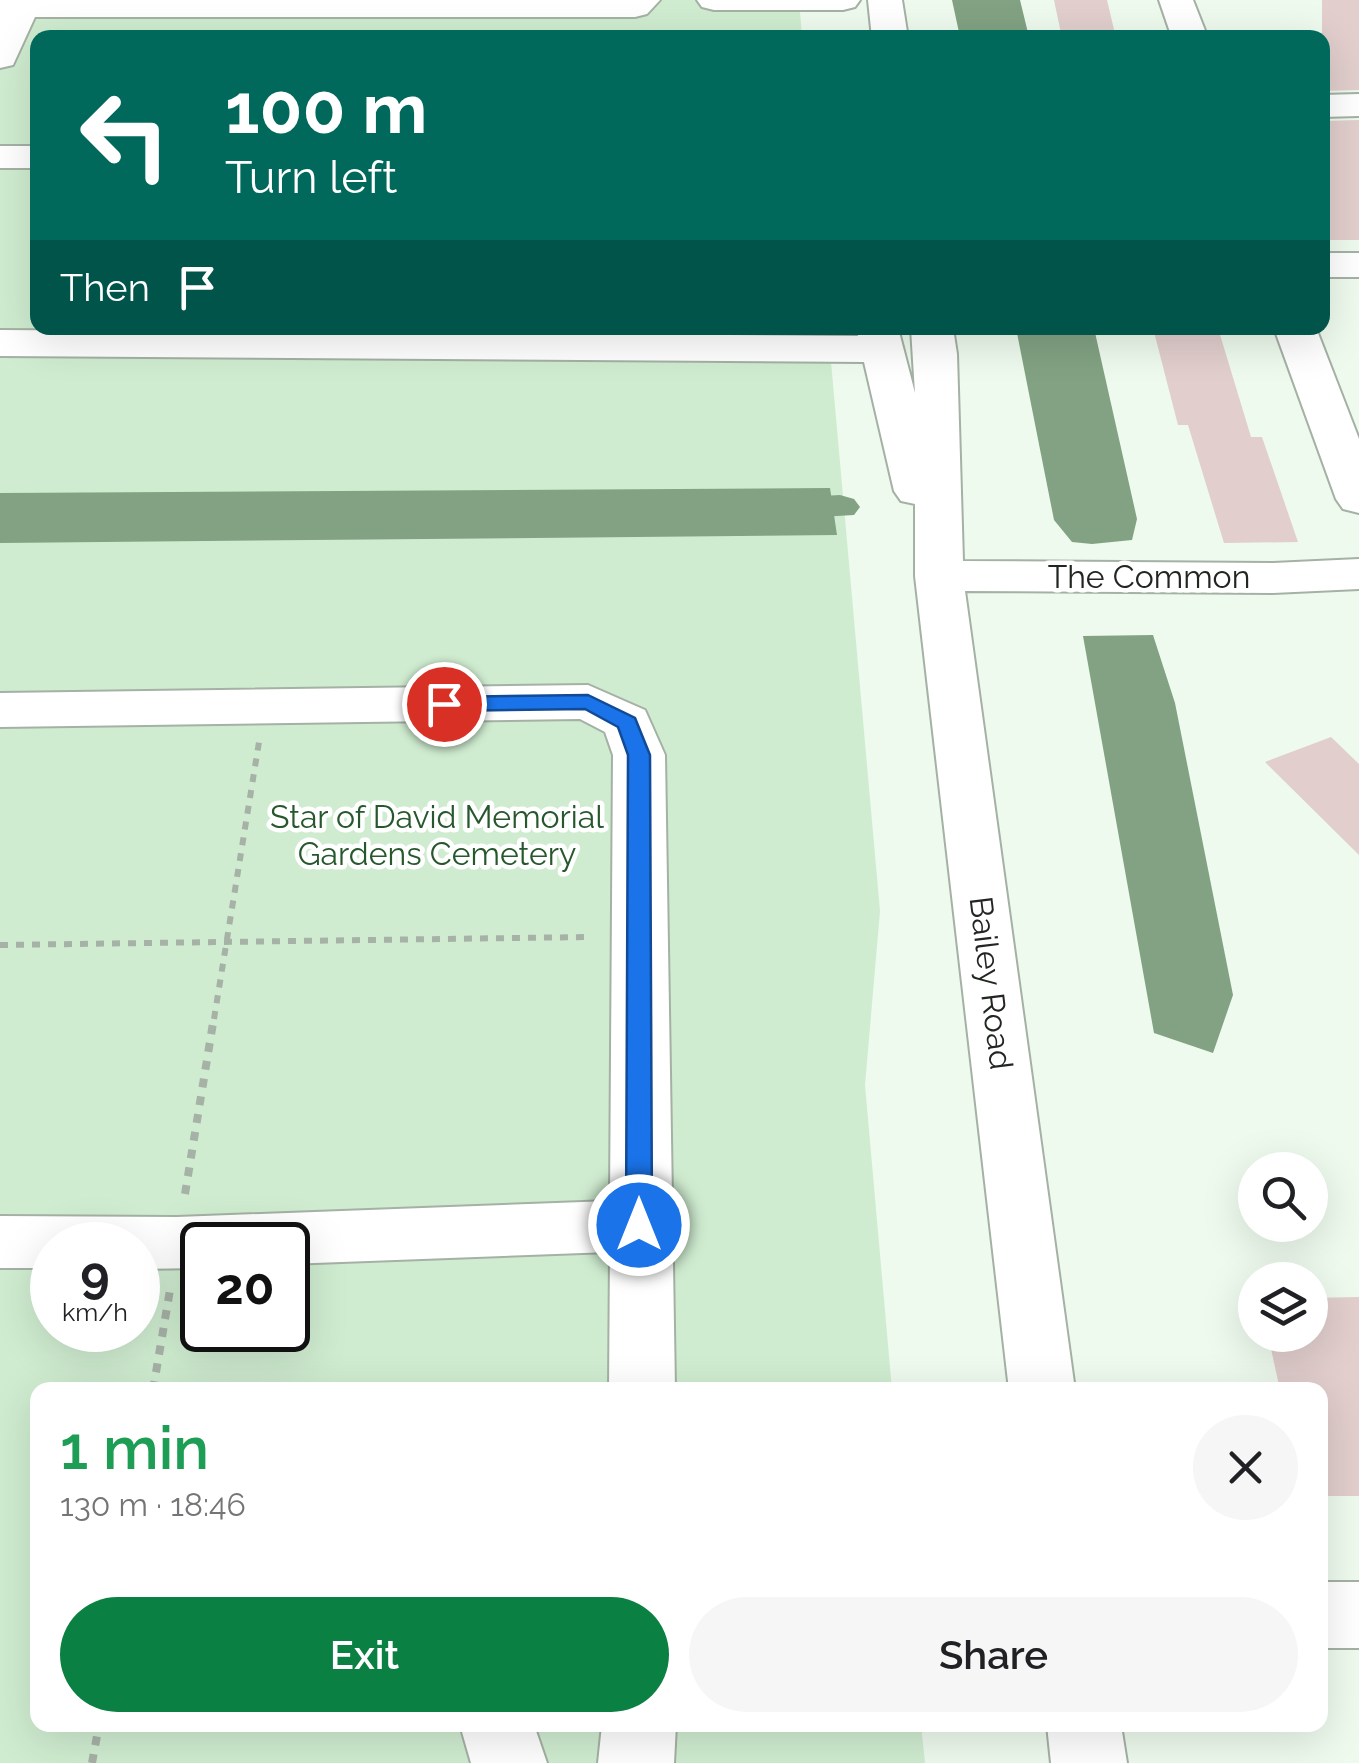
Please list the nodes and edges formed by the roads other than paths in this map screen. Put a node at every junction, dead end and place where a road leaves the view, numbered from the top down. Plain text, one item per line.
1 (714, 0) edge
2 (885, 0) edge
3 (1176, 0) edge
4 (837, 1) edge
5 (16, 4) edge
6 (637, 15) edge
7 (838, 30) edge
8 (889, 30) edge
9 (1187, 30) edge
10 (0, 57) edge
11 (1359, 105) edge
12 (1330, 106) edge
13 (0, 157) edge
14 (30, 157) edge
15 (1330, 265) edge
16 (1359, 265) edge
17 (933, 335) edge
18 (1298, 335) edge
19 (633, 338) edge
20 (878, 338) edge
21 (0, 343) edge
22 (1359, 499) edge
23 (1359, 574) edge
24 (939, 576) junction
25 (0, 710) edge
26 (639, 1225) junction
27 (0, 1242) edge
28 (642, 1382) edge
29 (1041, 1382) edge
30 (1328, 1615) edge
31 (1359, 1615) edge
32 (499, 1732) edge
33 (638, 1732) edge
34 (1085, 1732) edge
35 (509, 1763) edge
36 (636, 1763) edge
37 (1089, 1763) edge

1 - 4 street
2 - 8 street
3 - 9 street
4 - 7 street
5 - 6 street
5 - 10 street
11 - 12 street
13 - 14 street
15 - 16 street
17 - 24 street, Bailey Road
18 - 22 street
19 - 20 street
19 - 21 street
20 - 24 street, Bailey Road
23 - 24 street, The Common
24 - 29 street, Bailey Road
25 - 26 street
26 - 27 street
26 - 28 street
30 - 31 street
32 - 35 street
33 - 36 street
34 - 37 street

